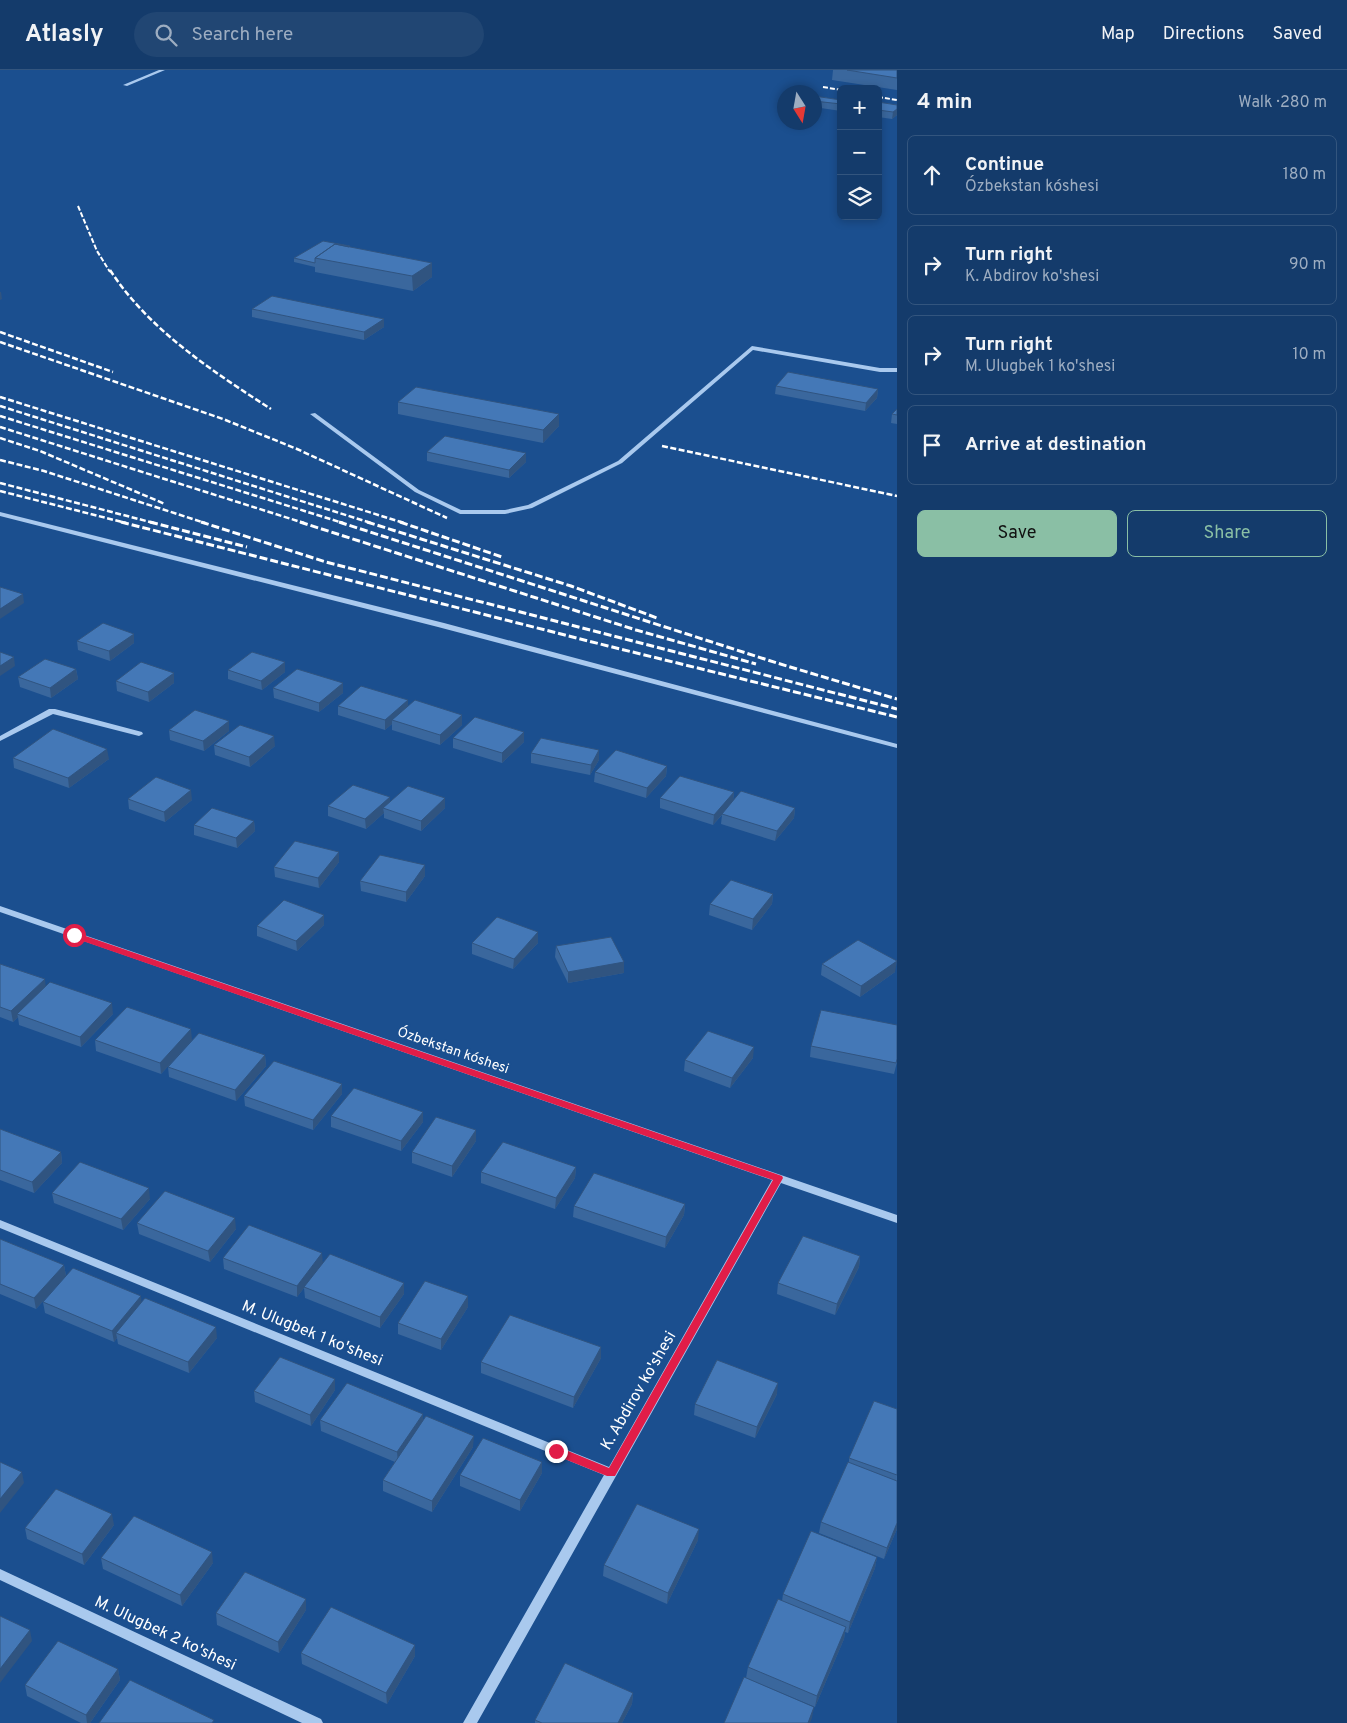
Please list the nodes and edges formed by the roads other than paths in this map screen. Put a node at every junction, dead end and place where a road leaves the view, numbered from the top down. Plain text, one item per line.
1 (163, 70) edge
2 (125, 85) dead end
3 (897, 370) edge
4 (313, 414) dead end
5 (0, 514) edge
6 (138, 734) dead end
7 (0, 739) edge
8 (897, 746) edge
9 (0, 909) edge
10 (778, 1178) junction
11 (897, 1219) edge
12 (0, 1224) edge
13 (611, 1473) junction
14 (0, 1574) edge
15 (316, 1723) edge
16 (470, 1723) edge

1 - 2 street
3 - 4 street
5 - 8 street
6 - 7 street
9 - 10 street, Ózbekstan kóshesi
10 - 11 street, Ózbekstan kóshesi
10 - 13 street, K. Abdirov ko'shesi
12 - 13 street, M. Ulugbek 1 ko'shesi
13 - 16 street, K. Abdirov ko'shesi
14 - 15 street, M. Ulugbek 2 ko'shesi

